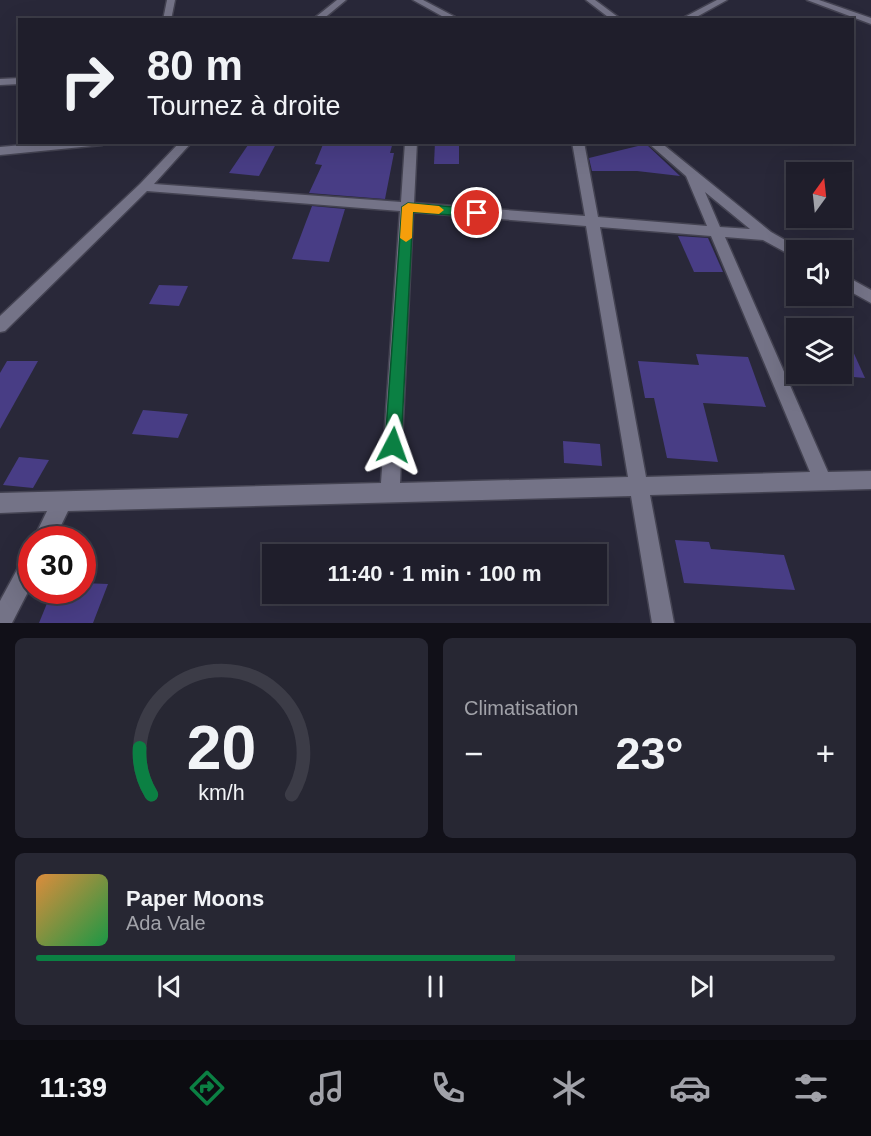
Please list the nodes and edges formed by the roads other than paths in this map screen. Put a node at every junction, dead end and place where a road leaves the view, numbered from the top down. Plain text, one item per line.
1 (171, 0) edge
2 (342, 0) edge
3 (417, 0) edge
4 (590, 0) edge
5 (723, 0) edge
6 (811, 0) edge
7 (167, 18) edge
8 (319, 18) edge
9 (452, 18) edge
10 (615, 18) edge
11 (687, 18) edge
12 (871, 21) edge
13 (18, 81) edge
14 (0, 82) edge
15 (82, 144) edge
16 (185, 144) edge
17 (411, 144) edge
18 (578, 144) edge
19 (655, 144) edge
20 (0, 152) edge
21 (690, 171) junction
22 (144, 188) junction
23 (408, 207) junction
24 (592, 221) junction
25 (716, 231) junction
26 (766, 235) junction
27 (786, 247) edge
28 (852, 286) edge
29 (871, 297) edge
30 (0, 326) edge
31 (871, 480) edge
32 (824, 481) junction
33 (639, 486) junction
34 (390, 492) junction
35 (63, 501) junction
36 (0, 503) edge
37 (50, 526) edge
38 (18, 589) edge
39 (0, 623) edge
40 (663, 623) edge

1 - 7 street
2 - 8 street
3 - 9 street
4 - 10 street
5 - 11 street
6 - 12 street
13 - 14 street
15 - 20 street
16 - 22 street
17 - 23 street
18 - 24 street
19 - 21 street
21 - 25 street
21 - 26 street
22 - 23 street
22 - 30 street
23 - 24 street
23 - 34 street
24 - 25 street
24 - 33 street
25 - 26 street
25 - 32 street
26 - 27 street
28 - 29 street
31 - 32 street
32 - 33 street
33 - 34 street
33 - 40 street
34 - 35 street
35 - 36 street
35 - 37 street
38 - 39 street

